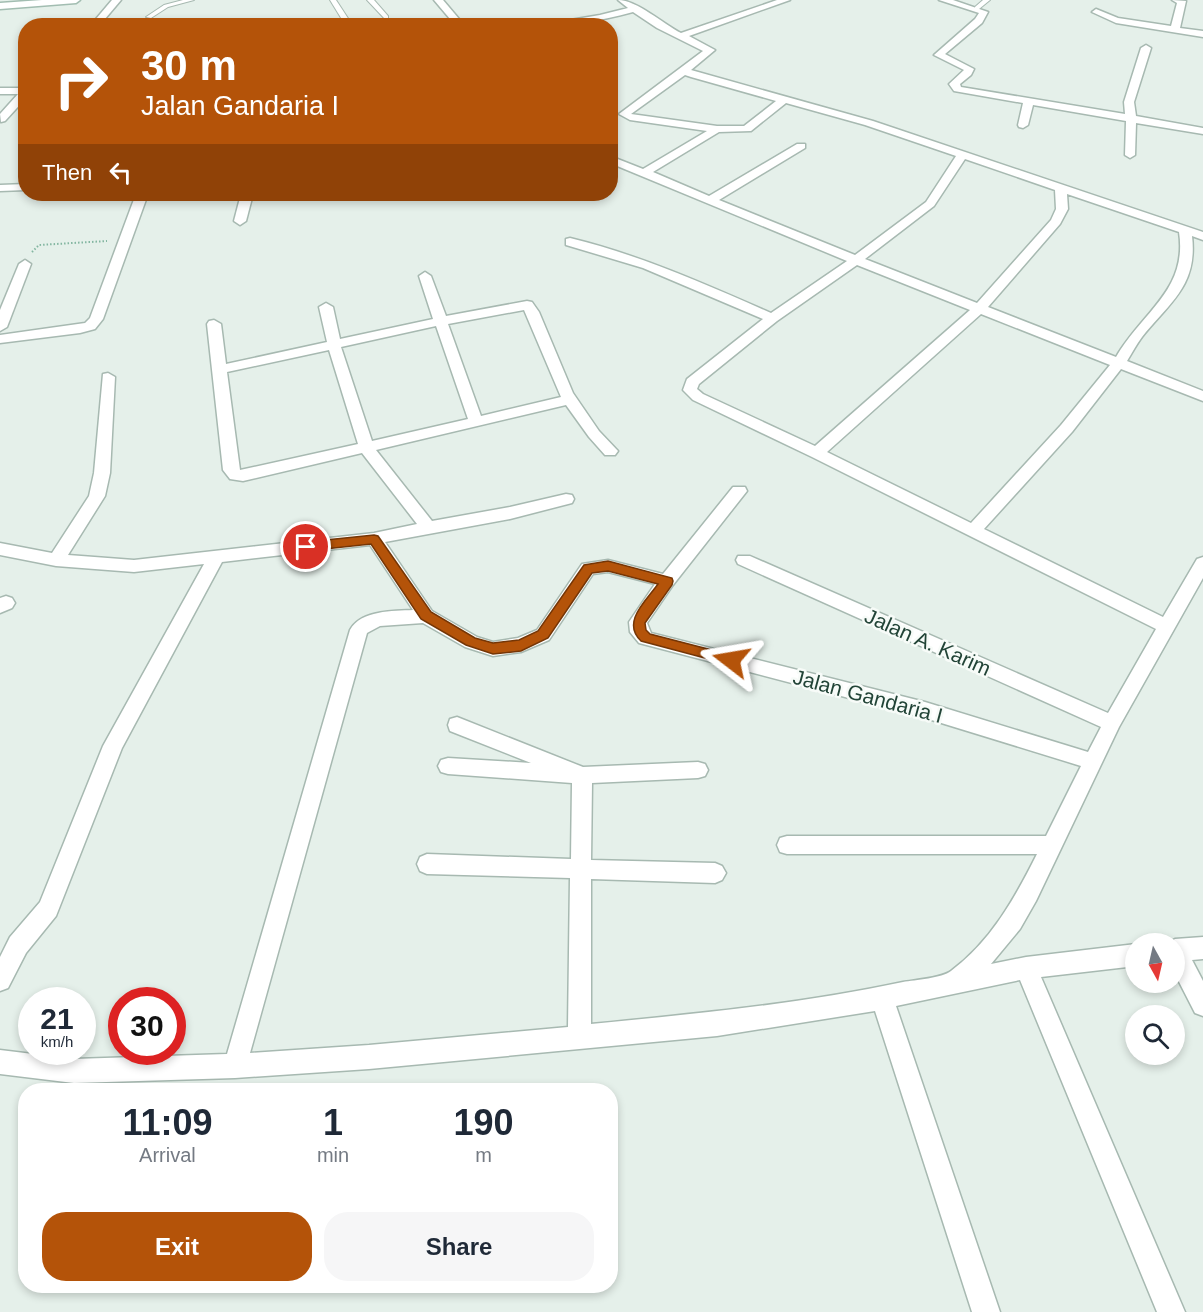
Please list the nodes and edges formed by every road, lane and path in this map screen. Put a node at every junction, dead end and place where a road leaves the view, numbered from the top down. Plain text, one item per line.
1 (15, 0) edge
2 (76, 0) edge
3 (117, 0) edge
4 (191, 0) edge
5 (333, 0) edge
6 (370, 0) edge
7 (438, 0) edge
8 (622, 0) edge
9 (786, 0) edge
10 (943, 0) edge
11 (987, 0) edge
12 (1180, 0) edge
13 (0, 1) edge
14 (0, 6) edge
15 (976, 8) junction
16 (634, 9) junction
17 (1096, 12) dead end
18 (149, 17) dead end
19 (386, 17) dead end
20 (101, 18) edge
21 (345, 18) edge
22 (454, 18) edge
23 (601, 18) edge
24 (1175, 30) junction
25 (1203, 34) edge
26 (681, 36) junction
27 (1146, 48) dead end
28 (684, 71) junction
29 (0, 91) edge
30 (18, 91) edge
31 (18, 100) edge
32 (782, 101) junction
33 (1028, 102) junction
34 (1131, 118) junction
35 (1, 119) edge
36 (1023, 125) dead end
37 (717, 129) junction
38 (1203, 131) edge
39 (801, 146) dead end
40 (962, 155) junction
41 (1130, 155) dead end
42 (618, 162) edge
43 (644, 172) junction
44 (18, 187) edge
45 (0, 188) edge
46 (1061, 189) junction
47 (710, 200) junction
48 (139, 201) edge
49 (245, 201) edge
50 (240, 221) dead end
51 (1185, 230) junction
52 (1203, 236) edge
53 (123, 241) junction
54 (570, 242) dead end
55 (856, 260) junction
56 (25, 264) joint
57 (425, 276) dead end
58 (326, 307) dead end
59 (979, 309) junction
60 (772, 318) junction
61 (441, 321) junction
62 (213, 324) dead end
63 (0, 327) edge
64 (0, 339) edge
65 (334, 345) junction
66 (1118, 363) junction
67 (220, 369) junction
68 (108, 377) dead end
69 (1203, 396) edge
70 (570, 399) junction
71 (476, 422) junction
72 (367, 449) junction
73 (610, 451) dead end
74 (818, 453) junction
75 (739, 491) dead end
76 (566, 499) dead end
77 (428, 527) junction
78 (974, 530) junction
79 (374, 539) junction
80 (0, 549) edge
81 (216, 557) junction
82 (56, 560) junction
83 (744, 560) dead end
84 (1203, 562) edge
85 (667, 581) junction
86 (426, 616) junction
87 (1167, 627) junction
88 (1112, 723) junction
89 (458, 725) dead end
90 (1092, 761) junction
91 (448, 766) dead end
92 (698, 770) dead end
93 (582, 775) junction
94 (787, 845) dead end
95 (1053, 845) junction
96 (427, 864) dead end
97 (581, 870) junction
98 (715, 873) dead end
99 (1203, 948) edge
100 (1185, 949) edge
101 (1125, 956) edge
102 (1026, 968) junction
103 (1185, 970) edge
104 (0, 980) edge
105 (957, 981) junction
106 (882, 998) junction
107 (1203, 1005) edge
108 (579, 1037) junction
109 (0, 1062) edge
110 (235, 1066) junction
111 (986, 1312) edge
112 (1170, 1312) edge

1 - 13 street
2 - 14 street
3 - 20 street
4 - 18 lane
5 - 21 lane
6 - 19 lane
7 - 22 street
8 - 16 street
9 - 26 street
10 - 15 street
11 - 15 lane
12 - 24 street
15 - 33 street
16 - 23 street
16 - 26 street
17 - 24 street
24 - 25 street
26 - 28 street
27 - 34 street
28 - 32 street
28 - 37 street
29 - 30 street
31 - 35 street
32 - 37 street
32 - 40 street
33 - 34 street
33 - 36 street
34 - 38 street
34 - 41 street
37 - 43 street
39 - 47 street
40 - 46 street
40 - 55 street
42 - 43 street
43 - 47 street
44 - 45 street
46 - 51 street
46 - 59 street
47 - 55 street
48 - 53 street
49 - 50 street
51 - 52 street
51 - 66 street
53 - 56 path
53 - 64 street
54 - 60 street
55 - 59 street
55 - 60 street
56 - 63 street
57 - 61 street
58 - 65 street
59 - 66 street
59 - 74 street
60 - 74 street
61 - 65 street
61 - 70 street
61 - 71 street
62 - 67 street
65 - 67 street
65 - 72 street
66 - 69 street
66 - 78 street
67 - 72 street
68 - 82 street
70 - 71 street
70 - 73 street
71 - 72 street
72 - 77 street
74 - 78 street
75 - 85 street, Jalan Gandaria I
76 - 77 street
77 - 79 street
78 - 87 street
79 - 81 street
79 - 86 street
80 - 82 street
81 - 82 street
81 - 104 street
83 - 88 street, Jalan A. Karim
84 - 87 street
85 - 86 street
85 - 90 street, Jalan Gandaria I
86 - 110 street
87 - 88 street
88 - 90 street
89 - 93 street
90 - 95 street
91 - 93 street
92 - 93 street
93 - 97 street
94 - 95 street
95 - 105 street
96 - 97 street
97 - 98 street
97 - 108 street
99 - 100 street
101 - 102 street
102 - 105 street
102 - 112 street
103 - 107 street
105 - 106 street
106 - 108 street
106 - 111 street
108 - 110 street
109 - 110 street

